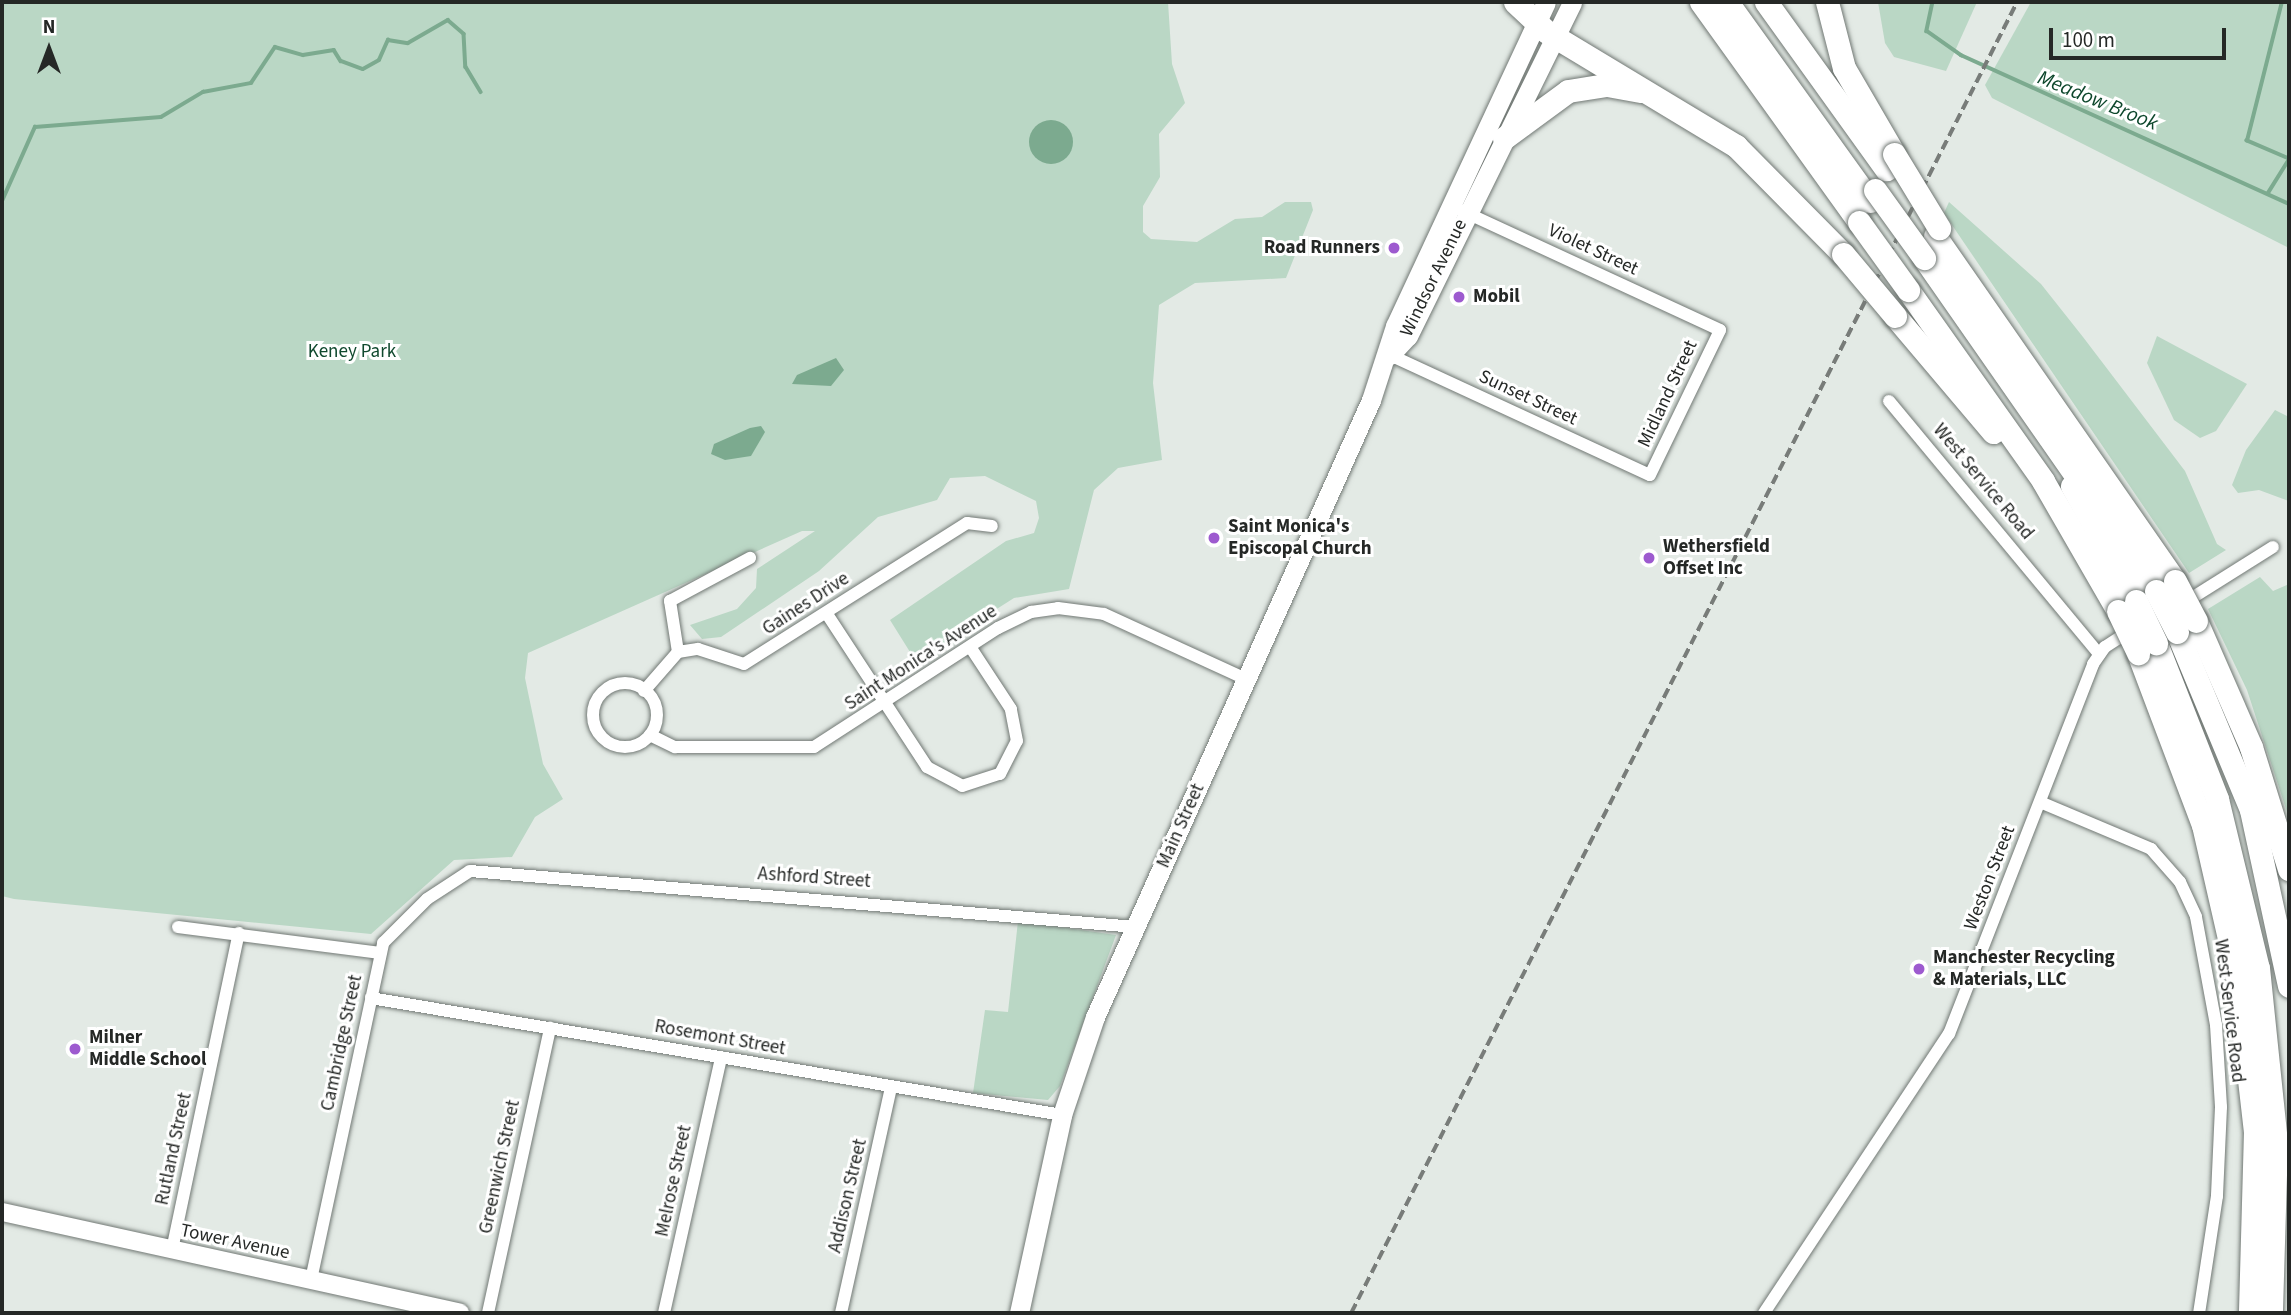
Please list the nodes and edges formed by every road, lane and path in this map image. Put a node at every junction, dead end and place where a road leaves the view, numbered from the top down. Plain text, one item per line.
1 (1515, 2) edge
2 (1546, 2) edge
3 (1572, 2) edge
4 (1701, 2) edge
5 (1727, 2) edge
6 (1740, 2) edge
7 (1766, 2) edge
8 (1827, 2) edge
9 (1546, 31) junction
10 (1679, 106) junction
11 (1495, 134) junction
12 (1890, 161) junction
13 (1873, 196) junction
14 (1458, 209) junction
15 (1720, 330) joint
16 (1390, 355) junction
17 (1889, 401) dead end
18 (1650, 475) joint
19 (2043, 481) junction
20 (992, 526) dead end
21 (2273, 547) dead end
22 (750, 558) dead end
23 (2146, 596) junction
24 (827, 614) junction
25 (2187, 627) junction
26 (971, 648) junction
27 (2147, 648) junction
28 (678, 652) junction
29 (2099, 654) junction
30 (1246, 679) junction
31 (645, 691) junction
32 (886, 703) junction
33 (650, 735) junction
34 (2040, 802) junction
35 (2289, 869) edge
36 (489, 870) joint
37 (178, 927) dead end
38 (1136, 927) junction
39 (239, 933) junction
40 (380, 953) junction
41 (2289, 986) edge
42 (371, 998) junction
43 (550, 1028) junction
44 (721, 1058) junction
45 (891, 1087) junction
46 (1062, 1115) junction
47 (2, 1212) edge
48 (172, 1250) junction
49 (311, 1280) junction
50 (2289, 1284) edge
51 (460, 1313) edge
52 (488, 1313) edge
53 (664, 1313) edge
54 (841, 1313) edge
55 (1019, 1313) edge
56 (1763, 1313) edge
57 (2199, 1313) edge
58 (2250, 1313) edge
59 (2271, 1313) edge
60 (2285, 1313) edge

1 - 9 highway
2 - 9 main road, Windsor Avenue
3 - 9 main road, Windsor Avenue
4 - 19 highway, bridge
5 - 13 highway
6 - 13 highway
7 - 12 highway
8 - 12 highway
9 - 10 highway
9 - 11 main road, Windsor Avenue
10 - 11 highway
10 - 19 highway, bridge
11 - 14 main road, Windsor Avenue
12 - 23 highway
13 - 23 highway, bridge
14 - 15 street, Violet Street
14 - 16 main road, Windsor Avenue
15 - 18 street, Midland Street
16 - 18 street, Sunset Street
16 - 30 main road, Main Street
17 - 29 street, West Service Road
19 - 23 highway
20 - 24 street, Gaines Drive
21 - 29 street
22 - 28 street
23 - 25 highway, bridge
23 - 27 highway, bridge
24 - 28 street, Gaines Drive
24 - 32 street
25 - 35 highway
25 - 41 highway
26 - 30 street, Saint Monica's Avenue
26 - 32 street, Saint Monica's Avenue
26 - 32 street
27 - 58 highway
27 - 59 highway
28 - 31 street
29 - 34 street, Weston Street
30 - 38 main road, Main Street
31 - 33 street
31 - 33 street
32 - 33 street, Saint Monica's Avenue
34 - 56 street, Weston Street
34 - 57 street, West Service Road
36 - 38 street, Ashford Street
36 - 40 street, Cambridge Street
37 - 39 street
38 - 46 main road, Main Street
39 - 40 street
39 - 48 street, Rutland Street
40 - 42 street, Cambridge Street
42 - 43 street, Rosemont Street
42 - 49 street, Cambridge Street
43 - 44 street, Rosemont Street
43 - 52 street, Greenwich Street
44 - 45 street, Rosemont Street
44 - 53 street, Melrose Street
45 - 46 street, Rosemont Street
45 - 54 street, Addison Street
46 - 55 main road, Main Street
47 - 48 main road, Tower Avenue
48 - 49 main road, Tower Avenue
49 - 51 main road, Tower Avenue
50 - 60 highway

